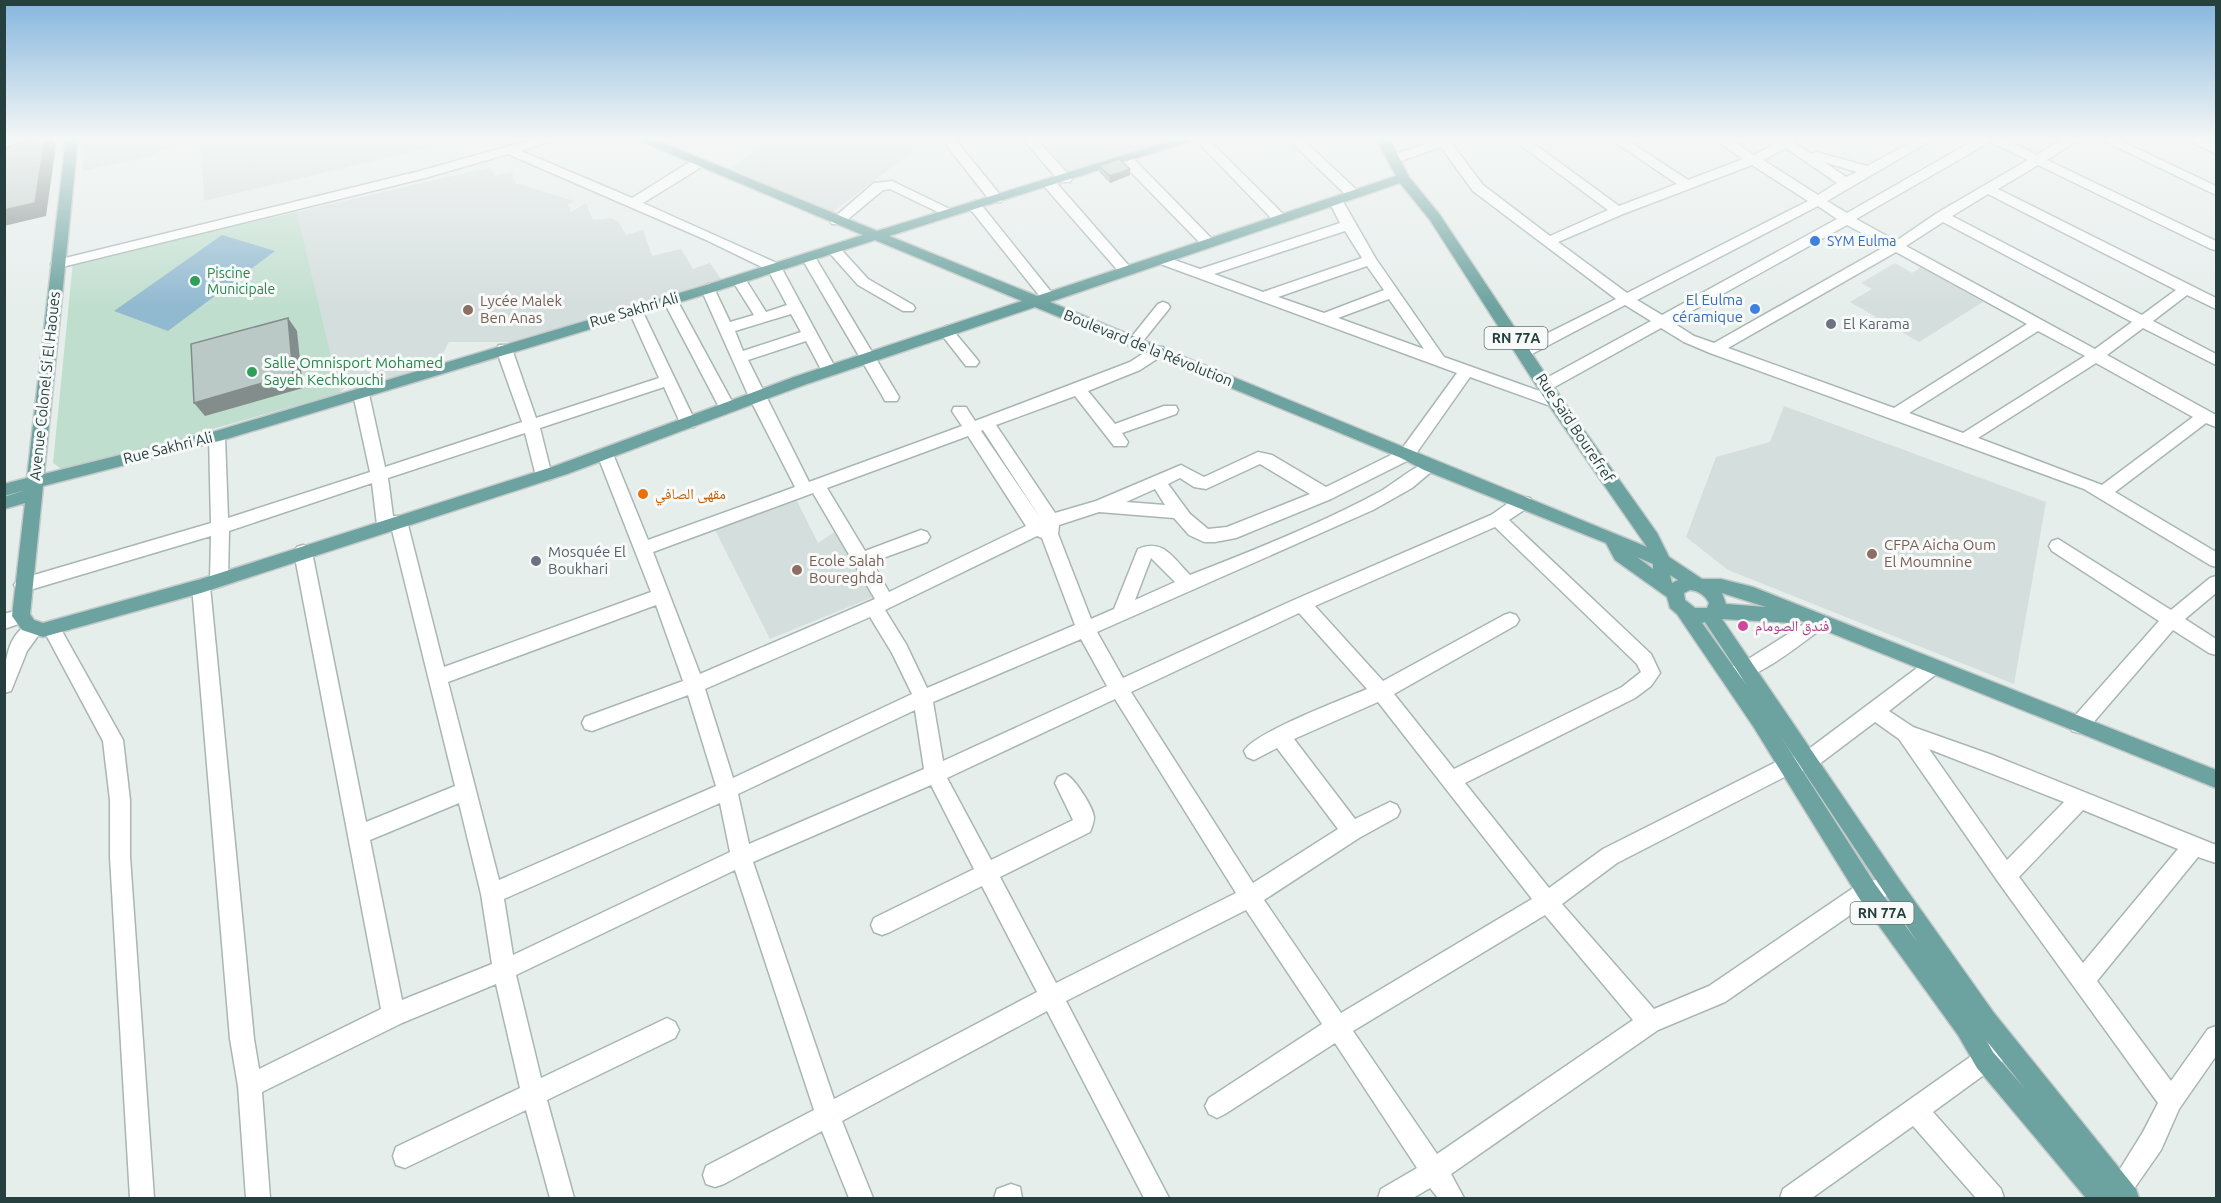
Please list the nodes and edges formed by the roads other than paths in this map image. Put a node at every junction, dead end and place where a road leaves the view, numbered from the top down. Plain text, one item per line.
1 (66, 194) edge
2 (342, 194) edge
3 (609, 194) edge
4 (647, 194) edge
5 (773, 194) edge
6 (869, 194) edge
7 (911, 194) edge
8 (992, 194) edge
9 (1012, 194) edge
10 (1059, 194) edge
11 (1160, 194) edge
12 (1255, 194) edge
13 (1353, 194) edge
14 (1416, 194) edge
15 (1486, 194) edge
16 (1595, 194) edge
17 (1663, 194) edge
18 (1807, 194) edge
19 (1829, 194) edge
20 (1893, 194) edge
21 (1979, 194) edge
22 (1998, 194) edge
23 (2107, 194) edge
24 (996, 199) junction
25 (1336, 201) junction
26 (1818, 201) junction
27 (631, 204) junction
28 (974, 205) junction
29 (1618, 211) junction
30 (949, 212) junction
31 (1942, 216) junction
32 (1280, 219) junction
33 (1848, 220) junction
34 (837, 221) junction
35 (1348, 225) junction
36 (877, 234) junction
37 (1550, 241) junction
38 (1208, 243) junction
39 (1897, 246) junction
40 (2217, 246) edge
41 (832, 249) junction
42 (808, 257) junction
43 (1160, 259) junction
44 (1370, 260) junction
45 (58, 264) junction
46 (774, 267) junction
47 (1125, 270) junction
48 (1201, 273) junction
49 (739, 280) junction
50 (2186, 289) junction
51 (708, 290) junction
52 (1393, 292) junction
53 (1265, 296) junction
54 (1042, 299) junction
55 (670, 300) junction
56 (1627, 300) junction
57 (2217, 304) edge
58 (796, 307) junction
59 (1163, 307) dead end
60 (908, 308) dead end
61 (636, 309) junction
62 (762, 317) junction
63 (1323, 319) junction
64 (2141, 320) junction
65 (1660, 322) junction
66 (2038, 324) junction
67 (724, 329) junction
68 (946, 331) junction
69 (811, 334) junction
70 (1134, 343) junction
71 (504, 349) junction
72 (1715, 349) junction
73 (1158, 351) junction
74 (1525, 351) junction
75 (2096, 356) junction
76 (740, 357) junction
77 (870, 358) junction
78 (1438, 359) junction
79 (2217, 360) edge
80 (971, 362) dead end
81 (829, 371) junction
82 (1466, 371) junction
83 (669, 380) junction
84 (1546, 386) junction
85 (1078, 389) junction
86 (361, 394) junction
87 (757, 397) junction
88 (891, 397) dead end
89 (1556, 403) junction
90 (727, 407) junction
91 (1170, 410) dead end
92 (960, 411) dead end
93 (1896, 414) junction
94 (2211, 419) edge
95 (688, 423) junction
96 (978, 425) junction
97 (531, 426) junction
98 (217, 436) junction
99 (1965, 439) junction
100 (605, 454) junction
101 (1407, 454) junction
102 (1430, 466) junction
103 (380, 476) junction
104 (544, 476) junction
105 (1161, 480) junction
106 (34, 488) junction
107 (811, 488) junction
108 (4, 490) edge
109 (2104, 492) junction
110 (1324, 495) junction
111 (1524, 502) junction
112 (4, 503) edge
113 (1099, 506) junction
114 (1178, 512) junction
115 (1497, 519) junction
116 (392, 523) junction
117 (220, 528) junction
118 (1046, 528) junction
119 (921, 537) dead end
120 (1614, 539) junction
121 (2058, 546) dead end
122 (643, 549) junction
123 (303, 552) junction
124 (862, 559) junction
125 (2217, 560) edge
126 (1662, 561) junction
127 (210, 583) junction
128 (2217, 583) edge
129 (1184, 584) junction
130 (23, 585) junction
131 (1699, 585) junction
132 (662, 596) junction
133 (1673, 597) junction
134 (1302, 604) junction
135 (880, 605) junction
136 (1713, 613) junction
137 (1121, 614) junction
138 (1810, 619) junction
139 (2172, 619) junction
140 (1510, 620) dead end
141 (28, 624) edge
142 (1086, 630) junction
143 (2217, 648) edge
144 (1932, 667) junction
145 (1739, 672) junction
146 (439, 677) junction
147 (4, 685) edge
148 (694, 685) junction
149 (1118, 688) junction
150 (1381, 692) junction
151 (922, 698) junction
152 (1873, 710) junction
153 (592, 723) dead end
154 (2079, 725) junction
155 (1906, 733) junction
156 (1280, 736) junction
157 (1254, 751) dead end
158 (1797, 764) junction
159 (935, 774) junction
160 (2215, 777) edge
161 (1450, 781) junction
162 (1065, 783) dead end
163 (467, 790) junction
164 (727, 790) junction
165 (2079, 800) junction
166 (1390, 811) dead end
167 (1353, 831) junction
168 (359, 835) junction
169 (2194, 846) junction
170 (2217, 854) edge
171 (741, 857) junction
172 (987, 873) junction
173 (2006, 876) junction
174 (1891, 886) junction
175 (1867, 891) junction
176 (492, 894) junction
177 (1250, 897) junction
178 (1547, 902) junction
179 (882, 925) dead end
180 (504, 970) junction
181 (2083, 980) junction
182 (1053, 996) junction
183 (394, 1015) junction
184 (1650, 1022) junction
185 (1337, 1028) junction
186 (667, 1030) dead end
187 (2217, 1037) edge
188 (2005, 1047) junction
189 (1985, 1060) junction
190 (250, 1086) junction
191 (533, 1093) junction
192 (2171, 1101) junction
193 (1216, 1106) dead end
194 (1915, 1110) junction
195 (828, 1115) junction
196 (405, 1156) dead end
197 (1432, 1172) junction
198 (715, 1175) dead end
199 (2117, 1196) edge
200 (142, 1198) edge
201 (258, 1198) edge
202 (562, 1198) edge
203 (861, 1198) edge
204 (1157, 1198) edge
205 (1390, 1198) edge
206 (1452, 1198) edge
207 (1792, 1198) edge
208 (1992, 1198) edge

1 - 45 main road, Avenue Colonel Si El Haoues
2 - 45 street
3 - 27 street
4 - 27 street
5 - 34 main road, Boulevard de la Révolution
6 - 34 street
7 - 30 street
8 - 24 street
9 - 24 main road, Rue Sakhri Ali
10 - 47 street
11 - 38 street
12 - 32 street
13 - 25 main road
14 - 74 main road, Rue Saïd Bourefref / RN 77A
15 - 37 street
16 - 29 street
17 - 29 street
18 - 26 street
19 - 26 street
20 - 33 street
21 - 31 street
22 - 50 street
23 - 40 street
24 - 28 main road, Rue Sakhri Ali
25 - 32 main road
25 - 35 street
26 - 33 street
26 - 56 street
27 - 46 street
28 - 30 main road, Rue Sakhri Ali
28 - 54 street
29 - 37 street
30 - 36 main road, Rue Sakhri Ali
31 - 39 street
31 - 64 street
32 - 38 main road
33 - 39 street
33 - 65 street
34 - 36 main road, Boulevard de la Révolution
35 - 44 street
35 - 48 street
36 - 41 main road, Rue Sakhri Ali
36 - 54 main road, Boulevard de la Révolution
37 - 56 street
38 - 43 main road
39 - 66 street
39 - 72 street
41 - 42 main road, Rue Sakhri Ali
41 - 60 street
42 - 46 main road, Rue Sakhri Ali
42 - 77 street
43 - 47 main road
43 - 48 street
44 - 52 street
44 - 53 street
45 - 106 main road, Avenue Colonel Si El Haoues
46 - 49 main road, Rue Sakhri Ali
46 - 58 street
47 - 54 main road
48 - 53 street
49 - 51 main road, Rue Sakhri Ali
49 - 62 street
50 - 57 street
50 - 64 street
51 - 55 main road, Rue Sakhri Ali
51 - 67 street
52 - 63 street
52 - 78 street
53 - 63 street
54 - 68 main road
54 - 70 main road, Boulevard de la Révolution
55 - 61 main road, Rue Sakhri Ali
55 - 90 street
56 - 65 street
56 - 74 street
58 - 62 street
58 - 69 street
59 - 70 street
61 - 71 main road, Rue Sakhri Ali
61 - 83 street
62 - 67 street
63 - 78 street
64 - 75 street
64 - 79 street
65 - 72 street
65 - 84 street
66 - 75 street
66 - 93 street
67 - 76 street
68 - 77 main road
68 - 80 street
69 - 76 street
69 - 81 street
70 - 73 main road, Boulevard de la Révolution
71 - 86 main road, Rue Sakhri Ali
71 - 97 street
72 - 93 street
73 - 85 street
73 - 101 main road, Boulevard de la Révolution
74 - 84 main road, Rue Saïd Bourefref / RN 77A
75 - 94 street
75 - 99 street
76 - 87 street
77 - 81 main road
77 - 88 street
78 - 82 street
81 - 87 main road
82 - 89 street
82 - 101 street
83 - 95 street
83 - 97 street
84 - 89 main road, Rue Saïd Bourefref / RN 77A
85 - 91 street
85 - 96 street
86 - 98 main road, Rue Sakhri Ali
86 - 103 street
87 - 90 main road
87 - 107 street
89 - 126 main road, Rue Saïd Bourefref / RN 77A
90 - 95 main road
92 - 96 street
93 - 99 street
94 - 109 street
95 - 100 main road
96 - 107 street
96 - 118 street
97 - 103 street
97 - 104 street
98 - 106 main road, Rue Sakhri Ali
98 - 117 street
99 - 109 street
100 - 104 main road
100 - 122 street
101 - 102 main road, Boulevard de la Révolution
101 - 110 street
102 - 111 main road, Boulevard de la Révolution
102 - 129 street
103 - 116 street
103 - 117 street
104 - 116 main road
105 - 110 street
105 - 113 street
105 - 114 street
106 - 108 main road
106 - 112 main road
106 - 130 main road, Avenue Colonel Si El Haoues
107 - 122 street
107 - 124 street
109 - 125 street
110 - 114 street
111 - 115 street
111 - 120 main road, Boulevard de la Révolution
113 - 114 street
113 - 118 street
115 - 134 street
115 - 161 street
116 - 123 main road
116 - 146 street
117 - 127 street
117 - 130 street
118 - 135 street
118 - 142 street
119 - 124 street
120 - 126 main road, Boulevard de la Révolution
120 - 133 main road
121 - 139 street
122 - 132 street
123 - 127 main road
123 - 168 street
124 - 135 street
126 - 131 main road, Boulevard de la Révolution
126 - 133 main road
127 - 141 main road
127 - 190 street
128 - 139 street
129 - 137 street
129 - 137 street
130 - 141 main road, Avenue Colonel Si El Haoues
131 - 133 main road
131 - 136 main road
131 - 138 main road
132 - 146 street
132 - 148 street
133 - 136 main road
133 - 145 main road
134 - 149 street
134 - 150 street
135 - 148 street
135 - 151 street
136 - 138 main road
136 - 145 main road
137 - 142 street
138 - 144 main road
138 - 145 street
139 - 143 street
139 - 154 street
140 - 150 street
141 - 147 street
141 - 200 street
142 - 149 street
142 - 151 street
144 - 152 street
144 - 154 main road
145 - 158 main road
146 - 163 street
148 - 153 street
148 - 164 street
149 - 159 street
149 - 177 street
150 - 156 street
150 - 161 street
151 - 159 street
151 - 164 street
152 - 155 street
152 - 158 street
154 - 160 main road
155 - 165 street
155 - 173 street
156 - 157 street
156 - 167 street
158 - 174 main road
158 - 175 main road, RN 77A
158 - 178 street
159 - 171 street
159 - 172 street
161 - 178 street
162 - 172 street
163 - 168 street
163 - 176 street
164 - 171 street
164 - 176 street
165 - 169 street
165 - 173 street
166 - 167 street
167 - 177 street
168 - 183 street
169 - 170 street
169 - 181 street
171 - 180 street
171 - 195 street
172 - 179 street
172 - 182 street
173 - 181 street
174 - 175 street
174 - 188 main road
175 - 184 street
175 - 189 main road, RN 77A
176 - 180 street
177 - 182 street
177 - 185 street
178 - 184 street
178 - 185 street
180 - 183 street
180 - 191 street
181 - 192 street
182 - 195 street
182 - 204 street
183 - 190 street
184 - 197 street
185 - 193 street
185 - 197 street
186 - 191 street
187 - 192 street
188 - 189 street
188 - 199 main road
189 - 194 street
189 - 199 main road, RN 77A
190 - 201 street
191 - 196 street
191 - 202 street
192 - 199 street
194 - 207 street
194 - 208 street
195 - 198 street
195 - 203 street
197 - 205 street
197 - 206 street

